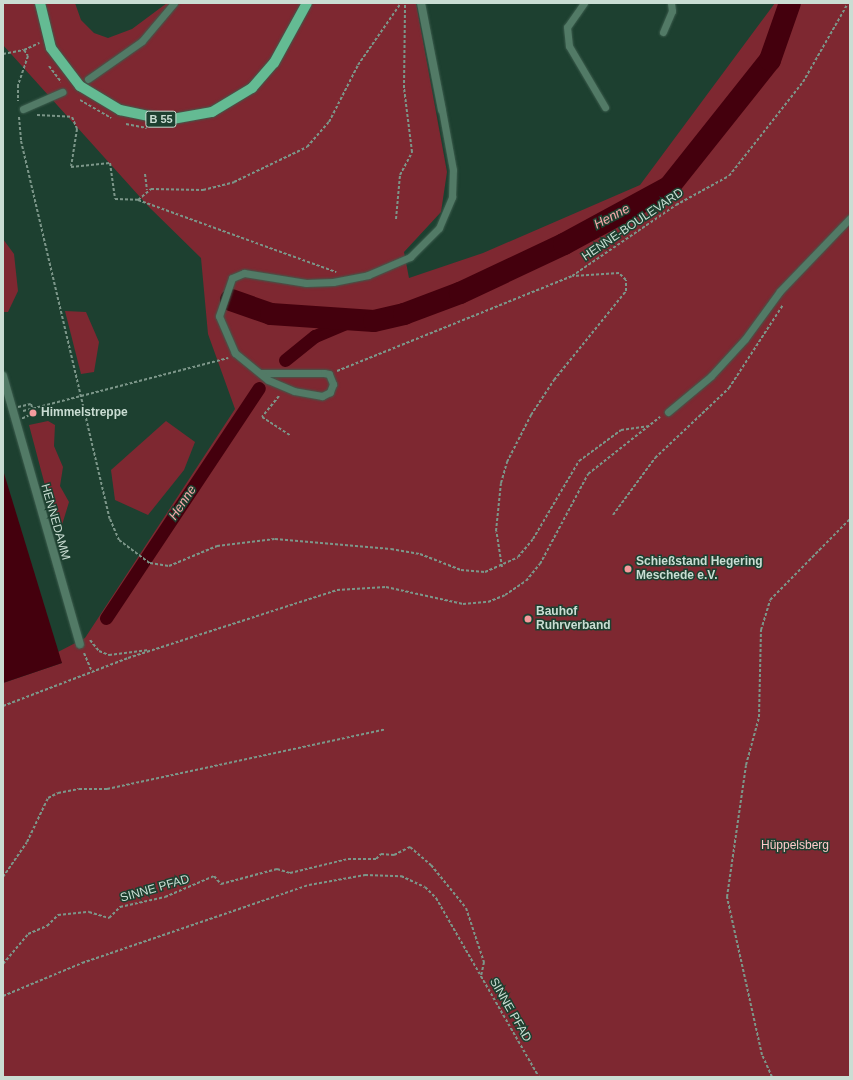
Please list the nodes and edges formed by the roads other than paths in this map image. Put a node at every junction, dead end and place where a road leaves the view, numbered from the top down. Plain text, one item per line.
1 (40, 3) edge
2 (174, 3) edge
3 (307, 3) edge
4 (421, 3) edge
5 (584, 3) edge
6 (671, 3) edge
7 (663, 32) dead end
8 (88, 79) dead end
9 (64, 90) road end
10 (605, 107) dead end
11 (23, 109) road end
12 (442, 110) joint
13 (850, 218) edge
14 (261, 373) junction
15 (3, 376) edge
16 (668, 412) road end
17 (80, 644) road end

1 - 3 main road, B 55
2 - 8 lane
4 - 12 street
5 - 10 lane
6 - 7 lane
9 - 11 lane
12 - 14 lane
13 - 16 lane
14 - 14 lane
15 - 17 street, HENNEDAMM

